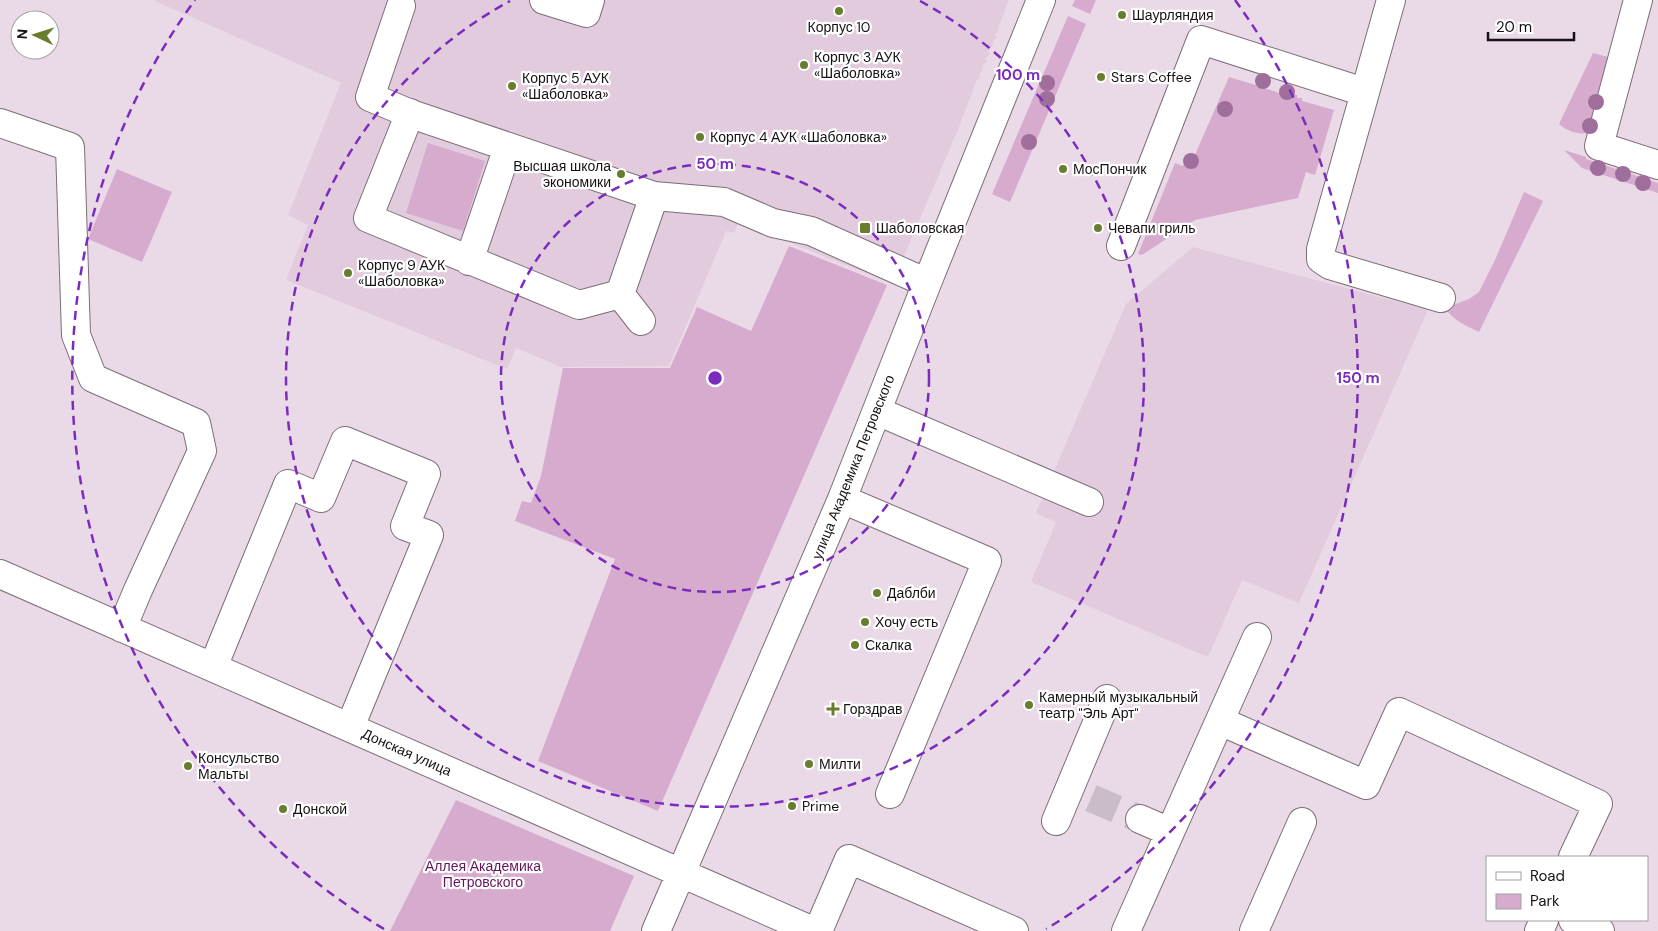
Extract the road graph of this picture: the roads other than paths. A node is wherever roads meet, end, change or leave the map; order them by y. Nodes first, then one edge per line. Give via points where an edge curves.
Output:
1 (544, 0) edge
2 (590, 0) edge
3 (1041, 0) edge
4 (1391, 0) edge
5 (1638, 0) edge
6 (398, 2) edge
7 (1364, 92) junction
8 (410, 113) junction
9 (0, 122) edge
10 (508, 146) junction
11 (1658, 165) edge
12 (654, 196) junction
13 (1121, 246) dead end
14 (469, 261) junction
15 (927, 283) junction
16 (620, 294) junction
17 (1441, 298) dead end
18 (641, 321) dead end
19 (877, 411) junction
20 (842, 499) junction
21 (1088, 502) dead end
22 (0, 574) edge
23 (122, 628) junction
24 (1257, 637) dead end
25 (213, 668) junction
26 (1107, 699) dead end
27 (1220, 721) junction
28 (350, 727) junction
29 (890, 794) dead end
30 (1140, 819) tunnel mouth
31 (1056, 821) dead end
32 (1302, 822) dead end
33 (1170, 832) junction
34 (1573, 856) edge
35 (681, 873) junction
36 (1575, 921) edge
37 (656, 931) edge
38 (813, 931) edge
39 (818, 931) edge
40 (1014, 931) edge
41 (1126, 931) edge
42 (1254, 931) edge
43 (1600, 931) edge

1 - 2 street via 586,13
3 - 15 street, улица Академика Петровского
4 - 7 street
5 - 11 street via 1599,146
6 - 8 street via 370,97
7 - 13 street via 1201,40
7 - 17 street via 1321,259 1330,265
8 - 10 street
8 - 14 street via 368,218
9 - 23 street via 70,148 76,335 93,378 196,423 202,451
10 - 12 street
10 - 14 street
12 - 15 street via 724,202 772,223 811,231
12 - 16 street
14 - 16 street via 579,305
15 - 19 street, улица Академика Петровского
16 - 18 street
19 - 20 street, улица Академика Петровского
19 - 21 street
20 - 29 street via 987,561
20 - 35 street, улица Академика Петровского
22 - 23 street, Донская улица
23 - 25 street, Донская улица
24 - 27 street
25 - 28 street, Донская улица
25 - 28 street via 288,484 321,498 345,441 426,474 405,526 429,535
26 - 31 street via 1080,794
27 - 33 street
27 - 34 street via 1366,784 1399,712 1598,804
28 - 35 street, Донская улица
30 - 33 street
32 - 42 street
33 - 41 street
35 - 37 street, улица Академика Петровского
35 - 38 street, Донская улица
36 - 43 street
39 - 40 street via 849,859

